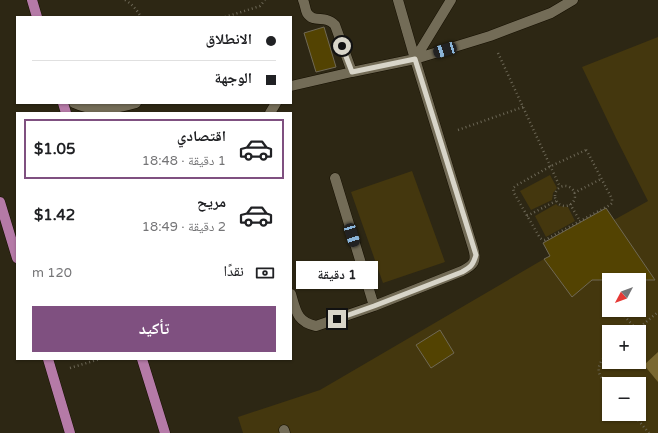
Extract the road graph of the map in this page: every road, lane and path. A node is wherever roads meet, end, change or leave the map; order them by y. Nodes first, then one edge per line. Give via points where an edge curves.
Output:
1 (32, 0) edge
2 (125, 0) edge
3 (265, 0) edge
4 (303, 0) edge
5 (398, 0) edge
6 (451, 0) edge
7 (573, 0) edge
8 (37, 16) edge
9 (140, 16) edge
10 (228, 16) edge
11 (490, 36) junction
12 (415, 59) junction
13 (352, 72) junction
14 (292, 86) edge
15 (76, 104) edge
16 (132, 107) edge
17 (523, 107) junction
18 (439, 137) junction
19 (551, 166) junction
20 (335, 178) dead end
21 (601, 179) junction
22 (560, 187) junction
23 (574, 193) junction
24 (556, 201) junction
25 (0, 202) edge
26 (570, 204) junction
27 (527, 216) junction
28 (580, 221) junction
29 (16, 255) edge
30 (292, 297) edge
31 (374, 306) junction
32 (658, 312) edge
33 (655, 314) junction
34 (624, 317) edge
35 (658, 318) edge
36 (630, 325) edge
37 (642, 325) edge
38 (602, 359) edge
39 (48, 360) edge
40 (97, 360) edge
41 (142, 360) edge
42 (52, 374) junction
43 (602, 377) edge
44 (639, 421) edge
45 (70, 433) edge
46 (165, 433) edge
47 (649, 433) edge

1 - 8 main road
2 - 9 path via 132,4
3 - 10 path via 260,6
4 - 13 lane via 310,17 327,20 335,25
5 - 12 lane
6 - 12 lane
7 - 11 lane via 551,13
11 - 12 lane
11 - 17 path
12 - 13 lane
12 - 18 lane
13 - 14 lane
15 - 16 lane via 95,109
17 - 18 path
17 - 19 path
18 - 31 lane via 476,255 474,262 462,272
19 - 21 path via 586,150
19 - 22 path
19 - 27 path via 513,188
20 - 31 lane
21 - 23 path
21 - 28 path via 612,203
22 - 23 path via 570,188
22 - 24 path via 556,192
23 - 26 path via 574,199
24 - 26 path via 564,206
24 - 27 path
25 - 29 main road
26 - 28 path
27 - 28 path via 543,240
30 - 31 lane via 301,320 316,326
32 - 33 path
33 - 35 path
33 - 37 path
34 - 36 path
38 - 43 path via 599,368
39 - 42 main road
40 - 42 path
41 - 46 main road
42 - 45 main road
44 - 47 path

